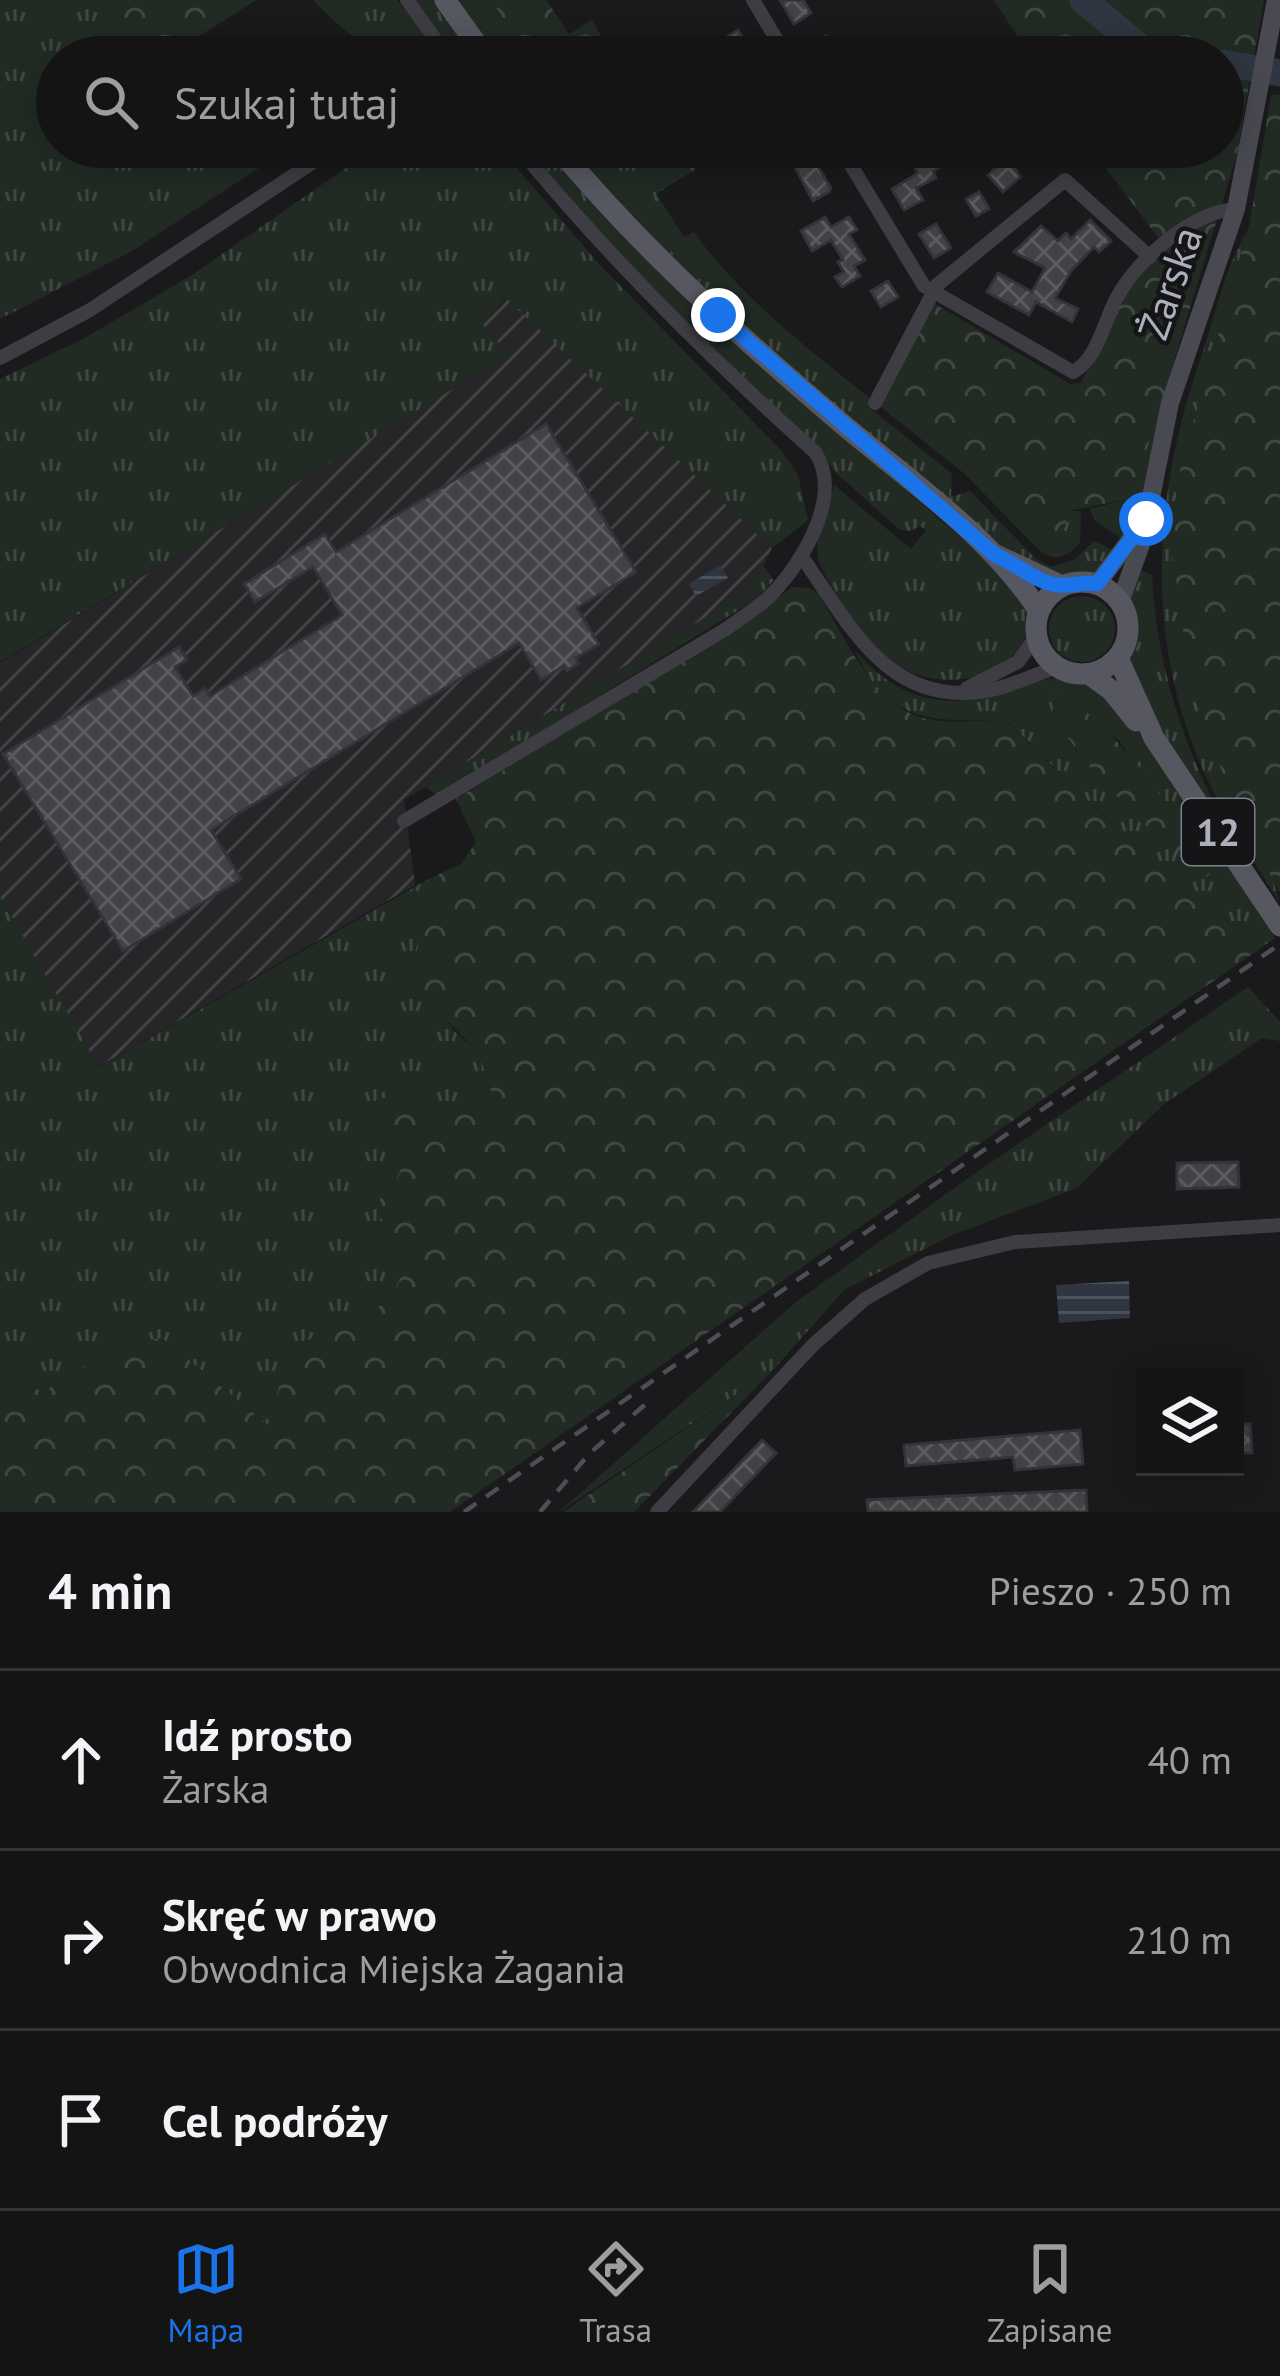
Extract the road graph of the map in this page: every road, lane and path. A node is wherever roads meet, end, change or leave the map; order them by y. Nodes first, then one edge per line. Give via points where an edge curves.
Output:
1 (407, 0) edge
2 (446, 0) edge
3 (753, 0) edge
4 (1276, 0) edge
5 (433, 36) edge
6 (472, 36) edge
7 (774, 36) edge
8 (304, 168) edge
9 (536, 168) edge
10 (576, 168) edge
11 (852, 168) edge
12 (1236, 209) junction
13 (1150, 257) junction
14 (931, 293) junction
15 (0, 358) edge
16 (874, 403) dead end
17 (1146, 519) junction
18 (995, 555) junction
19 (802, 557) junction
20 (1097, 584) junction
21 (1062, 586) junction
22 (1120, 602) junction
23 (1039, 611) junction
24 (1036, 634) junction
25 (1118, 658) junction
26 (1058, 667) junction
27 (1089, 674) junction
28 (963, 690) junction
29 (1154, 738) junction
30 (404, 821) dead end
31 (1280, 926) edge
32 (1280, 1225) edge
33 (657, 1512) edge

1 - 5 street
2 - 6 main road
3 - 7 street
4 - 12 street, Żarska
8 - 15 street via 90,310
9 - 19 street via 642,286 820,460 826,494
10 - 18 main road via 686,286
11 - 14 street
12 - 13 street via 1208,215
12 - 17 street, Żarska via 1170,403
13 - 14 street via 1065,180
13 - 14 street via 1073,372
14 - 16 street
17 - 20 street, Żarska
17 - 22 street, Żarska
18 - 21 main road
18 - 23 main road
19 - 28 street via 892,673 926,688
19 - 30 street via 769,597 726,629
20 - 21 main road
20 - 22 main road
21 - 23 main road
22 - 25 main road, 12 via 1128,636
23 - 24 main road
24 - 26 main road
24 - 28 street via 1018,662
25 - 27 main road
25 - 29 main road, 12
26 - 27 main road
26 - 28 street via 985,692
27 - 29 main road
29 - 31 main road, 12
32 - 33 street via 1015,1242 928,1263 865,1299 812,1345

